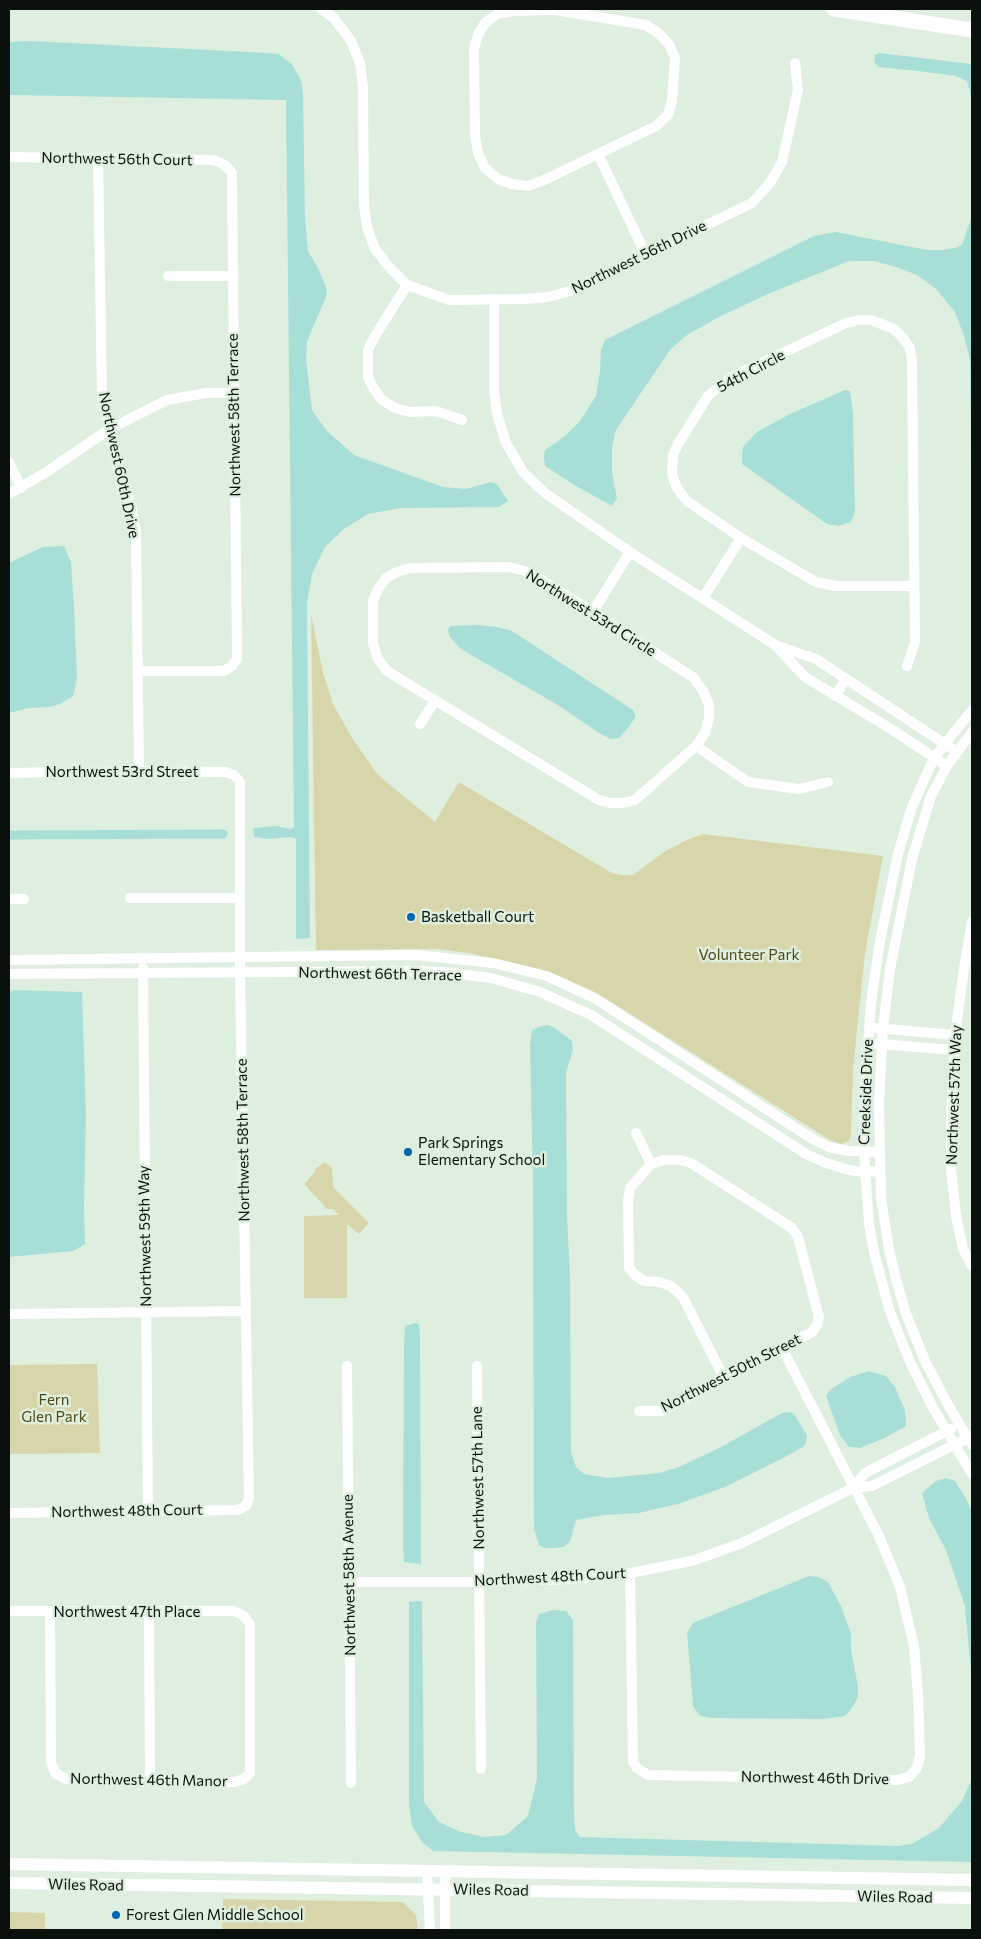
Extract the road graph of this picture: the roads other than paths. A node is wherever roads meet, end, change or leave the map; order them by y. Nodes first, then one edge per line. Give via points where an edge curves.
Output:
1 (321, 9) edge
2 (834, 9) edge
3 (972, 30) edge
4 (795, 63) dead end
5 (598, 154) junction
6 (9, 157) edge
7 (98, 158) junction
8 (225, 165) joint
9 (646, 255) junction
10 (168, 276) dead end
11 (233, 276) junction
12 (407, 285) junction
13 (494, 299) junction
14 (234, 394) junction
15 (462, 420) dead end
16 (108, 430) junction
17 (9, 462) edge
18 (21, 488) junction
19 (9, 494) edge
20 (741, 538) junction
21 (630, 552) junction
22 (914, 586) junction
23 (704, 598) junction
24 (592, 613) junction
25 (777, 646) junction
26 (907, 666) dead end
27 (138, 671) junction
28 (846, 679) junction
29 (835, 696) junction
30 (435, 701) junction
31 (972, 710) edge
32 (420, 724) dead end
33 (972, 732) edge
34 (944, 744) junction
35 (696, 746) junction
36 (957, 752) junction
37 (934, 758) junction
38 (947, 766) junction
39 (139, 771) junction
40 (9, 773) edge
41 (234, 775) joint
42 (828, 782) dead end
43 (130, 898) dead end
44 (240, 898) junction
45 (9, 899) edge
46 (24, 899) dead end
47 (972, 921) edge
48 (363, 956) junction
49 (240, 958) junction
50 (142, 959) junction
51 (9, 960) edge
52 (240, 972) junction
53 (363, 972) junction
54 (143, 973) junction
55 (9, 974) edge
56 (869, 1027) junction
57 (883, 1028) junction
58 (955, 1035) junction
59 (867, 1043) junction
60 (882, 1045) junction
61 (954, 1050) junction
62 (636, 1133) dead end
63 (864, 1152) junction
64 (879, 1152) junction
65 (651, 1164) junction
66 (879, 1171) junction
67 (864, 1172) junction
68 (972, 1266) edge
69 (246, 1311) junction
70 (146, 1313) junction
71 (9, 1314) edge
72 (782, 1348) junction
73 (347, 1366) dead end
74 (477, 1366) dead end
75 (724, 1378) junction
76 (639, 1411) dead end
77 (960, 1425) junction
78 (946, 1431) junction
79 (970, 1441) edge
80 (955, 1445) junction
81 (972, 1474) edge
82 (853, 1488) junction
83 (246, 1506) joint
84 (148, 1512) junction
85 (9, 1513) edge
86 (630, 1573) junction
87 (350, 1582) junction
88 (480, 1582) junction
89 (9, 1611) edge
90 (149, 1611) junction
91 (50, 1612) junction
92 (481, 1769) dead end
93 (244, 1779) joint
94 (150, 1780) junction
95 (351, 1783) dead end
96 (9, 1864) edge
97 (427, 1871) junction
98 (445, 1871) junction
99 (972, 1880) edge
100 (9, 1883) edge
101 (426, 1890) junction
102 (445, 1890) junction
103 (972, 1898) edge
104 (430, 1930) edge
105 (445, 1930) edge

1 - 12 street, Northwest 56th Drive via 333,17 351,41 360,63 367,227 375,249
2 - 3 highway
4 - 9 street, Northwest 56th Drive via 798,90 790,134 782,162 770,183 752,203
5 - 5 street via 528,186 498,179 485,168 478,154 475,135 474,49 485,23 497,14 513,11 555,10 646,25 669,44 674,58 674,82 668,115 656,126
5 - 9 street
6 - 7 street, Northwest 56th Court
7 - 8 street, Northwest 56th Court via 214,160
7 - 16 street, Northwest 60th Drive via 102,397
8 - 11 street, Northwest 58th Terrace via 232,173
9 - 13 street, Northwest 56th Drive via 570,291 540,298
10 - 11 street
11 - 14 street, Northwest 58th Terrace
12 - 13 street, Northwest 56th Drive via 449,300
12 - 15 street via 368,350 368,377 382,400 395,408 410,412 436,411
13 - 21 street via 494,390 506,443 523,472 544,494
14 - 16 street via 167,400
14 - 27 street, Northwest 58th Terrace via 237,658 224,671
16 - 18 street
16 - 27 street, Northwest 60th Drive via 136,530
17 - 18 street
18 - 19 street
20 - 22 street, 54th Circle via 816,582 836,586
20 - 22 street, 54th Circle via 687,501 677,488 672,474 673,455 678,444 708,396 730,378 846,323 871,320 894,329 910,348
20 - 23 street
21 - 23 street
21 - 24 street
22 - 26 street, 54th Circle via 915,642
23 - 25 street
24 - 30 street, Northwest 53rd Circle via 541,579 509,567 410,568 386,578 373,601 373,644 378,658 388,671
24 - 35 street, Northwest 53rd Circle via 694,678 709,704 705,733
25 - 28 street via 816,659
25 - 29 street via 805,677
27 - 39 street, Northwest 60th Drive
28 - 29 street
28 - 34 street
29 - 37 street
30 - 32 street
30 - 35 street, Northwest 53rd Circle via 599,800 610,803 635,800
31 - 34 street, Creekside Drive
33 - 36 street, Creekside Drive
34 - 36 street
34 - 37 street, Creekside Drive
35 - 42 street via 748,782 799,789
36 - 38 street, Creekside Drive
37 - 38 street
37 - 56 street, Creekside Drive via 912,806 898,854 880,941
38 - 57 street, Creekside Drive via 931,796 912,859 897,930
39 - 40 street, Northwest 53rd Street
39 - 41 street, Northwest 53rd Street via 225,772
41 - 44 street, Northwest 58th Terrace via 240,782
43 - 44 street
44 - 49 street, Northwest 58th Terrace
45 - 46 street
47 - 58 street, Northwest 57th Way
48 - 49 street, Northwest 66th Terrace
48 - 53 street
48 - 63 street, Northwest 66th Terrace via 441,956 493,963 547,976 596,999 811,1138 829,1147
49 - 50 street, Northwest 66th Terrace
49 - 52 street, Northwest 58th Terrace
50 - 51 street, Northwest 66th Terrace
50 - 54 street, Northwest 59th Way
52 - 53 street, Northwest 66th Terrace
52 - 54 street, Northwest 66th Terrace
52 - 69 street, Northwest 58th Terrace
53 - 67 street, Northwest 66th Terrace via 442,972 491,978 540,992 591,1014 806,1154 826,1163
54 - 55 street, Northwest 66th Terrace
54 - 70 street, Northwest 59th Way
56 - 57 street
56 - 59 street, Creekside Drive
57 - 58 street
57 - 60 street, Creekside Drive
58 - 61 street, Northwest 57th Way
59 - 60 street
59 - 63 street, Creekside Drive
60 - 61 street
60 - 64 street, Creekside Drive
61 - 68 street, Northwest 57th Way via 951,1168 963,1249
62 - 65 street
63 - 64 street, Northwest 66th Terrace
63 - 67 street, Creekside Drive
64 - 66 street, Creekside Drive
65 - 72 street, Northwest 50th Street via 664,1160 690,1163 792,1228 798,1237 818,1317 812,1332
65 - 75 street via 630,1188 629,1268 644,1281 671,1286 683,1297
66 - 67 street, Northwest 66th Terrace
66 - 77 street, Creekside Drive via 889,1250 906,1314 936,1384
67 - 78 street, Creekside Drive via 874,1252 890,1309 910,1362
69 - 70 street
69 - 83 street, Northwest 58th Terrace via 249,1498
70 - 71 street
70 - 84 street, Northwest 59th Way
72 - 75 street, Northwest 50th Street
72 - 82 street, Northwest 46th Drive
73 - 87 street, Northwest 58th Avenue
74 - 88 street, Northwest 57th Lane
75 - 76 street, Northwest 50th Street via 662,1411
77 - 78 street, Northwest 48th Court
77 - 79 street, Creekside Drive
78 - 80 street, Creekside Drive
78 - 82 street, Northwest 48th Court via 865,1473
79 - 80 street, Northwest 48th Court
80 - 81 street, Creekside Drive
80 - 82 street, Northwest 48th Court via 872,1486
82 - 86 street, Northwest 48th Court via 742,1543 692,1561
82 - 86 street, Northwest 46th Drive via 879,1536 900,1587 914,1646 920,1756 917,1768 909,1777 897,1780 648,1775 637,1768 633,1762
83 - 84 street, Northwest 48th Court via 237,1510
84 - 85 street, Northwest 48th Court
86 - 88 street, Northwest 48th Court
87 - 88 street, Northwest 48th Court
87 - 95 street, Northwest 58th Avenue
88 - 92 street, Northwest 57th Lane
89 - 91 street, Northwest 47th Place
90 - 91 street, Northwest 47th Place
90 - 93 street, Northwest 47th Place via 234,1611 250,1624 250,1773
90 - 94 street
91 - 94 street, Northwest 46th Manor via 51,1762 55,1773 66,1779
93 - 94 street, Northwest 46th Manor via 234,1782
96 - 97 main road, Wiles Road
97 - 98 main road, Wiles Road
97 - 101 street
98 - 99 main road, Wiles Road
98 - 102 street
100 - 101 main road, Wiles Road
101 - 102 main road, Wiles Road
101 - 104 street
102 - 103 main road, Wiles Road
102 - 105 street

